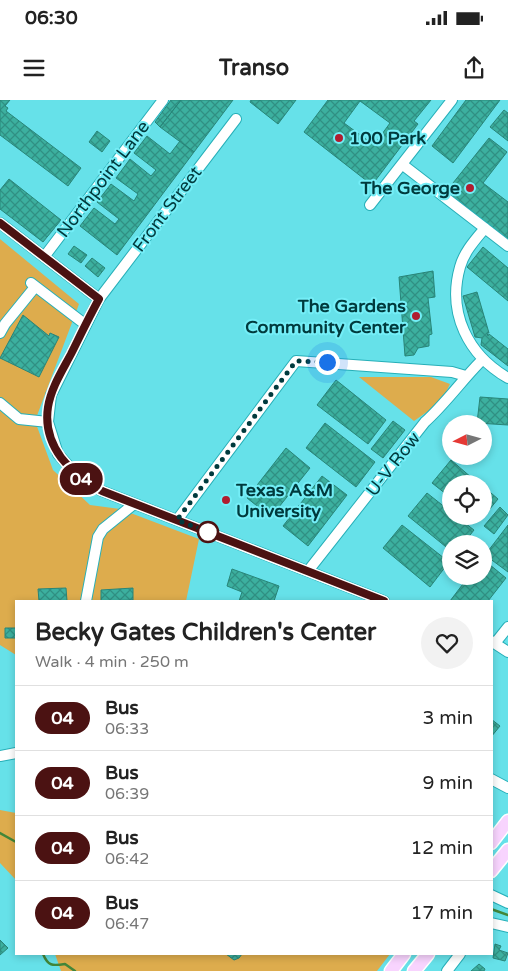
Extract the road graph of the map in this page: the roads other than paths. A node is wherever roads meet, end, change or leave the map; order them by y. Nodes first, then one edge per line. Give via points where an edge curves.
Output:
1 (163, 100) edge
2 (452, 100) edge
3 (236, 119) dead end
4 (403, 165) junction
5 (370, 206) dead end
6 (0, 223) edge
7 (485, 228) junction
8 (508, 246) edge
9 (44, 257) junction
10 (99, 299) junction
11 (86, 325) junction
12 (0, 333) edge
13 (482, 360) junction
14 (466, 376) junction
15 (508, 378) edge
16 (0, 403) edge
17 (48, 422) junction
18 (134, 504) junction
19 (177, 520) junction
20 (308, 572) junction
21 (86, 600) edge
22 (381, 600) edge
23 (508, 627) edge
24 (494, 641) edge
25 (508, 652) edge
26 (15, 753) edge
27 (0, 756) edge
28 (493, 780) edge
29 (508, 788) edge
30 (508, 821) edge
31 (493, 840) edge
32 (508, 850) edge
33 (493, 869) edge
34 (493, 896) edge
35 (508, 903) edge
36 (493, 923) edge
37 (508, 927) edge
38 (403, 955) edge
39 (427, 955) edge
40 (459, 955) edge
41 (391, 971) edge
42 (414, 971) edge
43 (447, 971) edge

1 - 9 street, Northpoint Lane
2 - 4 street
3 - 10 street, Front Street
4 - 5 street
4 - 7 street
6 - 9 street
7 - 8 street
7 - 13 street via 460,266 456,300 462,329
9 - 10 street
10 - 11 street, Front Street
11 - 12 street via 33,285
11 - 17 street, Front Street via 55,386 48,407
13 - 14 street, U-V Row
13 - 15 street
14 - 19 street via 452,372 296,361
14 - 20 street, U-V Row via 425,422
16 - 17 street via 19,419
17 - 18 street via 58,454 72,472 89,484
18 - 19 street
18 - 21 street via 103,529 98,537
19 - 20 street
20 - 22 street
23 - 24 street
24 - 25 street
26 - 27 street
28 - 29 street
30 - 31 main road
32 - 33 main road
34 - 35 street
36 - 37 street
38 - 41 main road
39 - 42 main road
40 - 43 street

